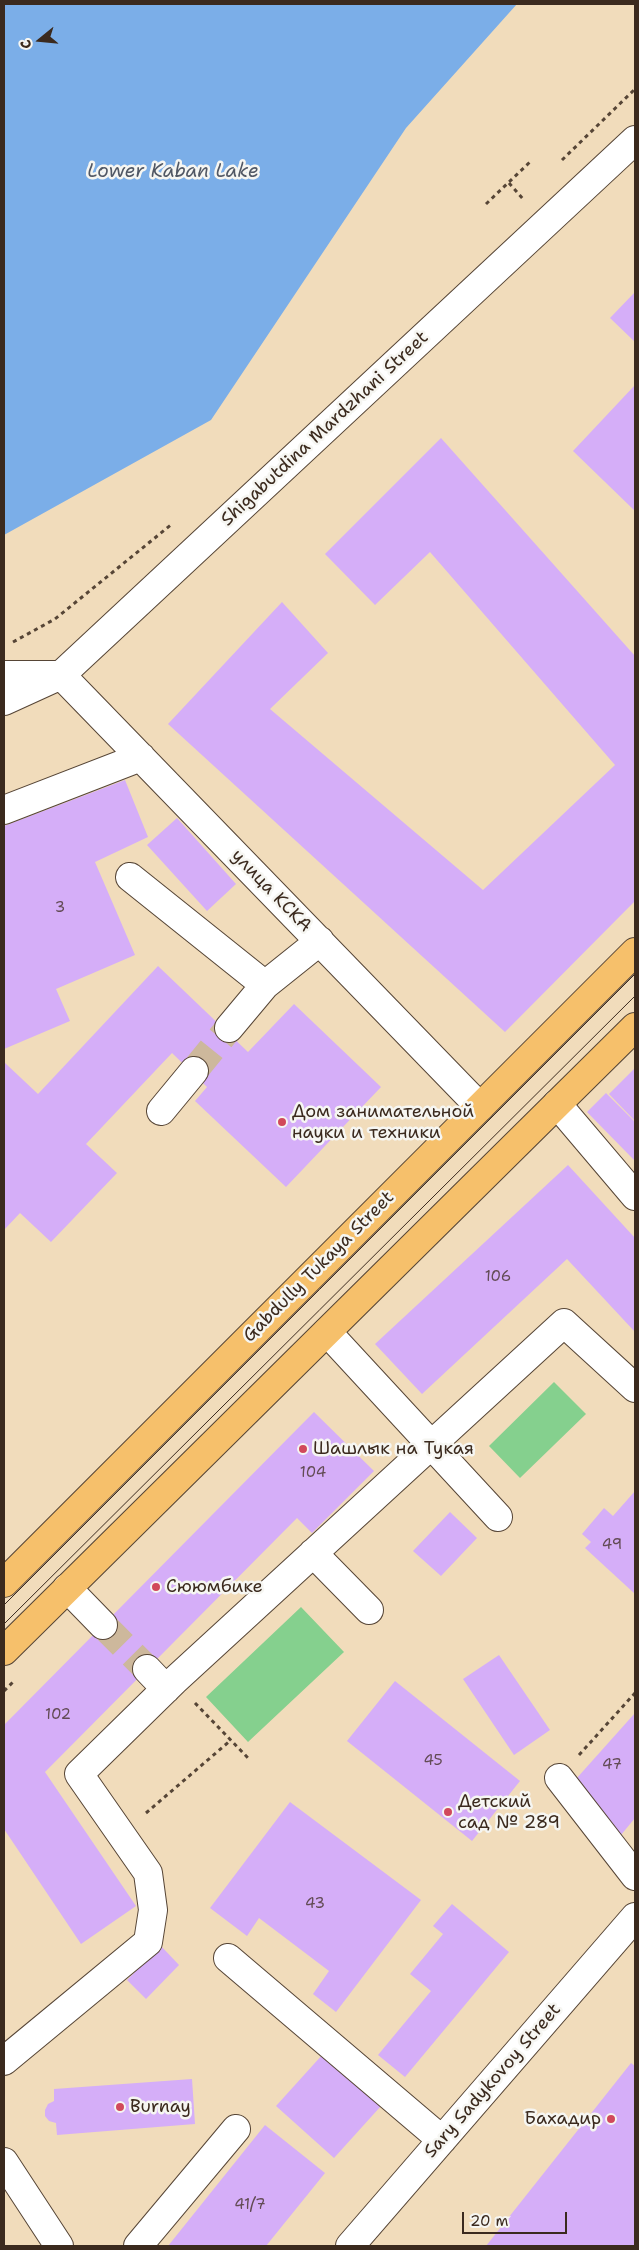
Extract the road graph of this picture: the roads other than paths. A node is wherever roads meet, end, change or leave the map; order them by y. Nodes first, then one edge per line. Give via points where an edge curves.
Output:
1 (635, 140) edge
2 (4, 675) edge
3 (61, 675) junction
4 (4, 701) edge
5 (141, 757) junction
6 (4, 810) edge
7 (130, 876) dead end
8 (320, 941) junction
9 (635, 952) edge
10 (265, 985) junction
11 (635, 1027) edge
12 (229, 1028) tunnel mouth
13 (194, 1071) tunnel mouth
14 (557, 1104) junction
15 (480, 1107) junction
16 (161, 1111) dead end
17 (635, 1196) edge
18 (327, 1332) junction
19 (635, 1388) edge
20 (430, 1446) junction
21 (498, 1518) dead end
22 (313, 1553) junction
23 (4, 1582) edge
24 (67, 1588) junction
25 (369, 1610) dead end
26 (103, 1625) tunnel mouth
27 (4, 1651) edge
28 (147, 1669) tunnel mouth
29 (170, 1685) junction
30 (558, 1778) road end
31 (635, 1876) edge
32 (635, 1917) edge
33 (228, 1958) dead end
34 (4, 2061) edge
35 (236, 2128) dead end
36 (442, 2140) junction
37 (4, 2162) edge
38 (59, 2246) edge
39 (138, 2246) edge
40 (350, 2246) edge

1 - 3 street, Shigabutdina Mardzhani Street
2 - 3 street
3 - 4 street, Shigabutdina Mardzhani Street
3 - 5 street, улица КСКА
5 - 6 street
5 - 8 street, улица КСКА
7 - 10 street
8 - 10 street
8 - 15 street, улица КСКА
9 - 15 main road, Gabdully Tukaya Street
10 - 12 street
11 - 14 main road
13 - 16 street
14 - 17 street
14 - 18 main road
15 - 23 main road, Gabdully Tukaya Street
18 - 20 street
18 - 24 main road
19 - 20 street via 564,1323
20 - 21 street
20 - 22 street
22 - 25 street
22 - 29 street
24 - 26 street
24 - 27 main road
28 - 29 street
29 - 34 street via 79,1774 148,1873 153,1910 148,1942
30 - 31 street
32 - 36 street, Sary Sadykovoy Street
33 - 36 street
35 - 39 street
36 - 40 street, Sary Sadykovoy Street
37 - 38 street

